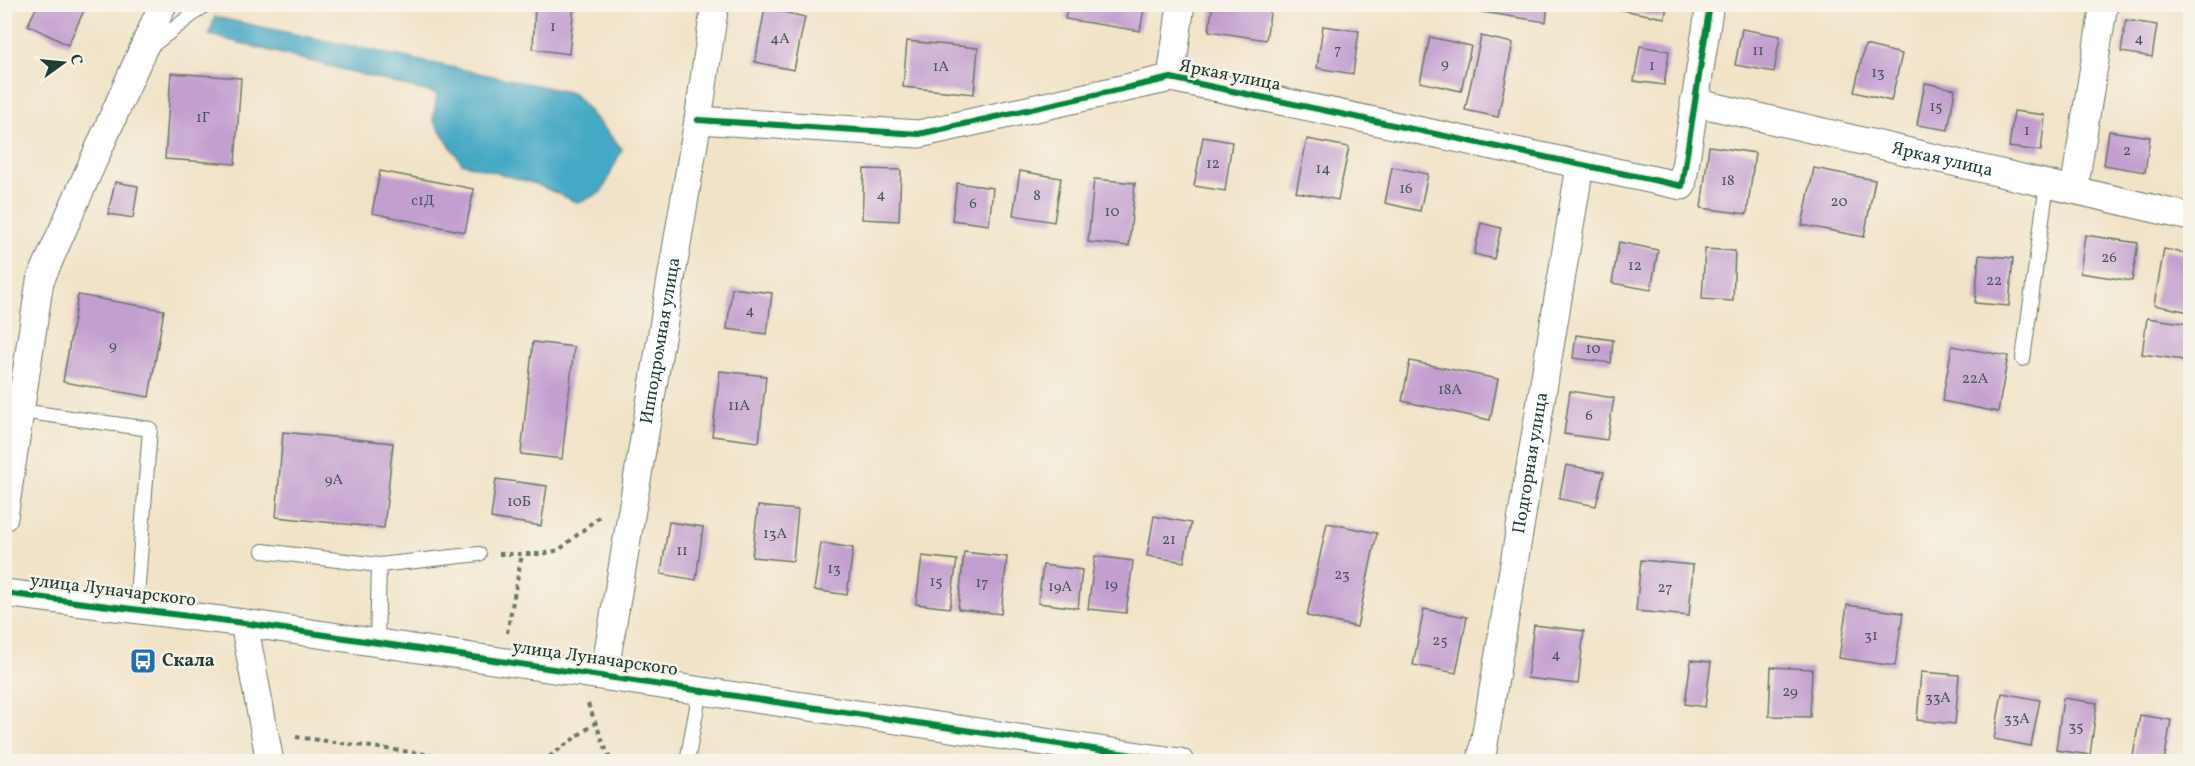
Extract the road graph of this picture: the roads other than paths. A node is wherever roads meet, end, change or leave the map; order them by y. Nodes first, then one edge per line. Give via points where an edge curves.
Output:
1 (206, 4) edge
2 (715, 4) edge
3 (1181, 4) edge
4 (1710, 4) edge
5 (2104, 4) edge
6 (162, 5) edge
7 (140, 55) junction
8 (1171, 78) junction
9 (1694, 102) junction
10 (698, 120) junction
11 (1580, 165) junction
12 (2047, 183) junction
13 (2074, 189) junction
14 (2190, 217) edge
15 (2024, 359) dead end
16 (21, 411) junction
17 (4, 517) edge
18 (263, 551) dead end
19 (479, 554) road end
20 (380, 565) junction
21 (4, 592) edge
22 (136, 609) junction
23 (244, 623) junction
24 (377, 643) junction
25 (604, 675) junction
26 (700, 690) junction
27 (270, 762) edge
28 (687, 762) edge
29 (1180, 762) edge
30 (1481, 762) edge

1 - 7 lane
2 - 10 street, Ипподромная улица
3 - 8 street
4 - 9 street
5 - 13 street
6 - 7 street
7 - 16 street via 40,281
8 - 10 street, Яркая улица via 919,134
8 - 11 street, Яркая улица
9 - 11 street, Яркая улица via 1682,186
9 - 12 street, Яркая улица
10 - 25 street, Ипподромная улица
11 - 30 street, Подгорная улица
12 - 13 street, Яркая улица
12 - 15 lane
13 - 14 street, Яркая улица
16 - 17 street
16 - 22 lane via 150,429
18 - 20 lane
19 - 20 lane
20 - 24 lane
21 - 22 street, улица Луначарского
22 - 23 street, улица Луначарского
23 - 24 street, улица Луначарского
23 - 27 street
24 - 25 street, улица Луначарского
25 - 26 street, улица Луначарского
26 - 28 lane
26 - 29 street, улица Луначарского

